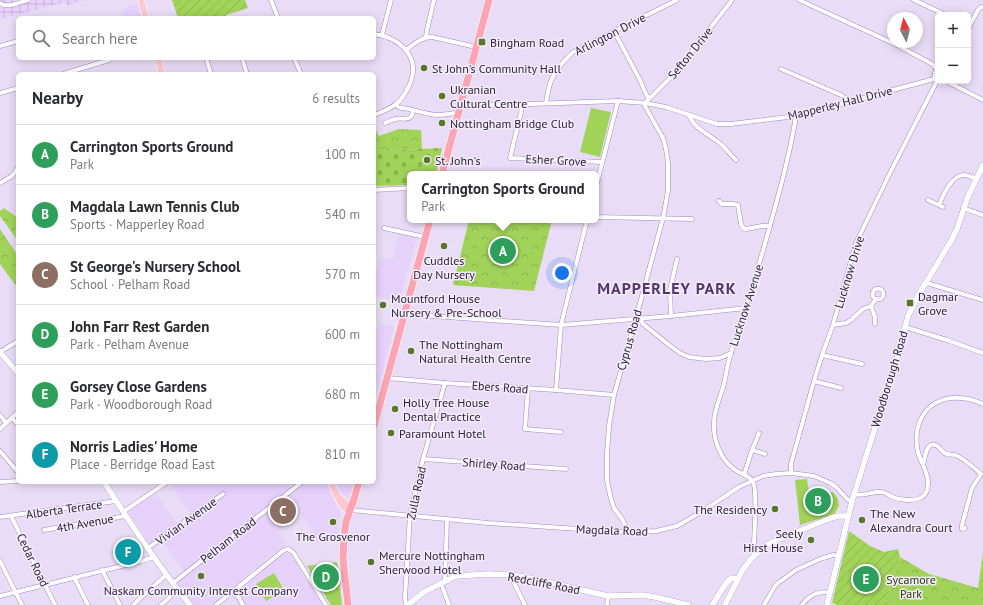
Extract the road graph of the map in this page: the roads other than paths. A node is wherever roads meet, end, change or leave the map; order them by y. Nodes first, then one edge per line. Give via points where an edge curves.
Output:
1 (28, 0) edge
2 (141, 0) edge
3 (271, 0) edge
4 (391, 0) edge
5 (434, 0) edge
6 (489, 0) edge
7 (677, 0) edge
8 (732, 0) edge
9 (799, 0) edge
10 (914, 0) edge
11 (0, 3) edge
12 (983, 7) edge
13 (940, 12) edge
14 (145, 16) edge
15 (277, 16) edge
16 (971, 23) edge
17 (614, 31) junction
18 (376, 34) edge
19 (382, 35) junction
20 (426, 37) junction
21 (16, 42) edge
22 (0, 46) edge
23 (476, 47) junction
24 (406, 50) junction
25 (109, 60) edge
26 (158, 60) edge
27 (207, 60) edge
28 (243, 60) edge
29 (295, 60) edge
30 (935, 66) edge
31 (781, 69) dead end
32 (70, 72) edge
33 (162, 72) edge
34 (210, 72) edge
35 (246, 72) edge
36 (300, 72) edge
37 (935, 80) edge
38 (935, 84) edge
39 (952, 84) edge
40 (16, 89) edge
41 (0, 93) edge
42 (649, 99) junction
43 (983, 100) edge
44 (618, 101) junction
45 (846, 102) junction
46 (546, 103) junction
47 (645, 103) junction
48 (396, 104) junction
49 (461, 104) junction
50 (523, 104) junction
51 (413, 110) junction
52 (458, 113) junction
53 (376, 114) edge
54 (689, 115) junction
55 (796, 116) junction
56 (385, 123) dead end
57 (736, 160) dead end
58 (602, 162) junction
59 (983, 165) edge
60 (16, 171) edge
61 (443, 171) edge
62 (599, 174) edge
63 (976, 179) junction
64 (0, 183) edge
65 (407, 188) edge
66 (376, 190) edge
67 (928, 200) dead end
68 (719, 201) dead end
69 (963, 208) junction
70 (983, 215) edge
71 (599, 217) edge
72 (662, 218) junction
73 (692, 219) dead end
74 (429, 223) edge
75 (587, 223) edge
76 (770, 226) junction
77 (384, 228) dead end
78 (425, 237) junction
79 (677, 258) dead end
80 (927, 282) junction
81 (876, 299) dead end
82 (983, 300) edge
83 (872, 306) junction
84 (746, 308) junction
85 (404, 314) junction
86 (671, 316) junction
87 (638, 318) junction
88 (875, 324) dead end
89 (561, 325) junction
90 (833, 325) junction
91 (905, 328) junction
92 (16, 342) edge
93 (0, 352) edge
94 (983, 352) edge
95 (731, 353) junction
96 (822, 355) junction
97 (862, 364) dead end
98 (16, 371) edge
99 (387, 378) junction
100 (814, 381) junction
101 (445, 383) junction
102 (528, 388) junction
103 (841, 388) dead end
104 (556, 390) junction
105 (614, 395) junction
106 (983, 404) edge
107 (376, 409) edge
108 (16, 414) edge
109 (0, 416) edge
110 (12, 418) junction
111 (6, 423) junction
112 (16, 423) edge
113 (0, 428) edge
114 (561, 432) dead end
115 (759, 433) dead end
116 (752, 450) junction
117 (0, 451) edge
118 (765, 454) dead end
119 (423, 459) junction
120 (923, 465) junction
121 (16, 470) edge
122 (566, 470) dead end
123 (791, 473) junction
124 (744, 475) junction
125 (16, 481) edge
126 (752, 481) junction
127 (0, 482) edge
128 (105, 484) edge
129 (164, 484) edge
130 (299, 484) edge
131 (332, 484) edge
132 (358, 484) edge
133 (223, 494) dead end
134 (854, 494) junction
135 (116, 501) junction
136 (852, 501) junction
137 (347, 509) junction
138 (125, 514) junction
139 (410, 515) junction
140 (11, 516) junction
141 (848, 516) junction
142 (0, 517) edge
143 (447, 519) junction
144 (966, 528) dead end
145 (44, 530) dead end
146 (624, 532) junction
147 (148, 548) junction
148 (758, 552) junction
149 (154, 556) junction
150 (839, 556) junction
151 (0, 561) edge
152 (102, 570) junction
153 (167, 574) junction
154 (512, 575) junction
155 (74, 577) junction
156 (738, 579) junction
157 (443, 582) junction
158 (173, 583) junction
159 (45, 585) junction
160 (178, 590) junction
161 (234, 591) junction
162 (15, 592) junction
163 (830, 593) junction
164 (0, 596) edge
165 (608, 596) junction
166 (726, 603) edge
167 (22, 605) edge
168 (55, 605) edge
169 (88, 605) edge
170 (120, 605) edge
171 (133, 605) edge
172 (161, 605) edge
173 (190, 605) edge
174 (216, 605) edge
175 (243, 605) edge
176 (326, 605) edge
177 (348, 605) edge
178 (407, 605) edge
179 (449, 605) edge
180 (525, 605) edge
181 (607, 605) edge
182 (688, 605) edge
183 (712, 605) edge
184 (732, 605) edge
185 (764, 605) edge
186 (802, 605) edge
187 (827, 605) edge

1 - 11 street via 8,6
2 - 14 main road
3 - 15 street
4 - 19 street
5 - 20 street
6 - 23 highway
7 - 17 street, Arlington Drive
8 - 42 street, Sefton Drive via 676,72
9 - 30 street via 897,45
10 - 13 street
12 - 16 street via 978,10
17 - 42 street
17 - 46 street, Arlington Drive via 573,52 566,59 553,77
18 - 19 street
19 - 24 street via 396,40
20 - 23 street
20 - 24 street
21 - 22 street
23 - 49 highway
24 - 48 street via 412,60 413,75 407,90
25 - 32 street
26 - 33 main road
27 - 34 street
28 - 35 street
29 - 36 street
31 - 45 street via 841,95
37 - 45 street, Mapperley Hall Drive
38 - 90 street, Lucknow Drive via 856,243
39 - 43 street
40 - 41 street
42 - 47 street, Sefton Drive
44 - 46 street, Mapperley Hall Drive
44 - 47 street, Mapperley Hall Drive
44 - 58 street
45 - 55 street, Mapperley Hall Drive
46 - 50 street, Mapperley Hall Drive
47 - 54 street, Mapperley Hall Drive
47 - 72 street, Cyprus Road via 666,148 668,191
48 - 51 street
48 - 53 street
49 - 50 street, Mapperley Hall Drive
49 - 52 highway
50 - 58 street, Esher Grove via 510,158
51 - 52 street via 438,115
51 - 56 street via 408,119 395,118
52 - 61 highway
54 - 55 street, Mapperley Hall Drive via 717,124
54 - 57 street via 702,132 720,144
55 - 76 street, Lucknow Avenue
58 - 62 street
59 - 63 main road, Woodborough Road
60 - 64 street
63 - 67 street via 968,175 956,178 945,191 941,206
63 - 69 main road, Woodborough Road
65 - 66 street
68 - 76 street via 722,204 738,205 743,228
69 - 70 street
69 - 80 main road, Woodborough Road via 951,241
71 - 72 street
72 - 73 street
72 - 87 street, Cyprus Road
74 - 78 highway
75 - 89 street
76 - 84 street, Lucknow Avenue
77 - 78 street
78 - 85 highway
79 - 86 street via 670,290
80 - 82 street
80 - 91 main road, Woodborough Road via 910,311
81 - 83 street
83 - 88 street
83 - 90 street via 863,309 846,323
84 - 86 street
84 - 95 street, Lucknow Avenue
85 - 89 street
85 - 99 highway
86 - 87 street
87 - 89 street
87 - 95 street via 669,345 689,357 720,358
87 - 105 street, Cyprus Road
89 - 104 street
90 - 96 street, Lucknow Drive
91 - 94 street
91 - 134 main road, Woodborough Road
92 - 93 street
93 - 98 main road
95 - 124 street, Lucknow Avenue via 716,410 714,431 724,460
96 - 97 street
96 - 100 street, Lucknow Drive
99 - 101 street, Ebers Road
99 - 107 highway
100 - 103 street
100 - 123 street, Lucknow Drive via 791,464
101 - 102 street, Ebers Road
101 - 119 street, Zulla Road
102 - 104 street, Ebers Road
102 - 114 street via 525,429
104 - 105 street, Ebers Road
105 - 146 street, Cyprus Road via 609,426 607,480 614,508 625,525
106 - 120 street via 960,397 938,401 928,409 917,430 917,447
108 - 110 street
109 - 111 street
110 - 111 street
110 - 112 street
111 - 113 street
115 - 116 street
116 - 118 street
116 - 124 street
117 - 121 street
119 - 122 street, Shirley Road
119 - 139 street, Zulla Road
120 - 134 street via 929,486 922,497 910,500 880,492
120 - 144 street via 928,448 934,444 945,454 963,459 981,474 972,488 962,530
123 - 126 street, Magdala Road via 763,476
123 - 136 street, Magdala Road via 824,480
124 - 126 street, Lucknow Avenue
125 - 127 street
126 - 146 street, Magdala Road via 677,526 656,531
126 - 148 street via 755,492 754,546
128 - 135 main road
129 - 138 street
130 - 158 street, Pelham Road
131 - 137 main road
132 - 137 highway via 354,499
133 - 147 street, Vivian Avenue
134 - 136 main road, Woodborough Road
135 - 138 main road
135 - 140 street, Alberta Terrace
136 - 141 main road, Woodborough Road
137 - 139 street, Magdala Road
137 - 177 highway via 343,559
138 - 145 street, 4th Avenue
138 - 147 main road
139 - 143 street, Magdala Road
139 - 178 street, Zulla Road via 405,598
140 - 142 street, Alberta Terrace
140 - 159 street, Cedar Road
141 - 148 main road via 838,516 824,521 777,540
141 - 150 main road, Woodborough Road
143 - 146 street, Magdala Road
143 - 157 street
147 - 149 main road
148 - 156 main road
149 - 152 street
149 - 153 main road
150 - 163 main road, Woodborough Road
150 - 185 street via 820,559 796,570 775,586
151 - 162 street
152 - 155 street
152 - 170 street
153 - 158 main road
153 - 171 street
154 - 157 main road, Redcliffe Road via 462,575
154 - 165 main road, Redcliffe Road
154 - 180 street
155 - 159 street
155 - 169 street
156 - 166 main road
156 - 183 main road via 732,578 727,581
157 - 178 main road, Redcliffe Road
157 - 179 street
158 - 160 main road
159 - 162 street
159 - 168 street, Cedar Road
160 - 172 street
160 - 173 main road
161 - 174 street
161 - 175 street
161 - 176 street via 288,549 293,552
162 - 164 street
162 - 167 street
163 - 186 street via 813,595
163 - 187 main road, Woodborough Road
165 - 181 street
165 - 182 main road, Redcliffe Road via 643,595
166 - 184 street

